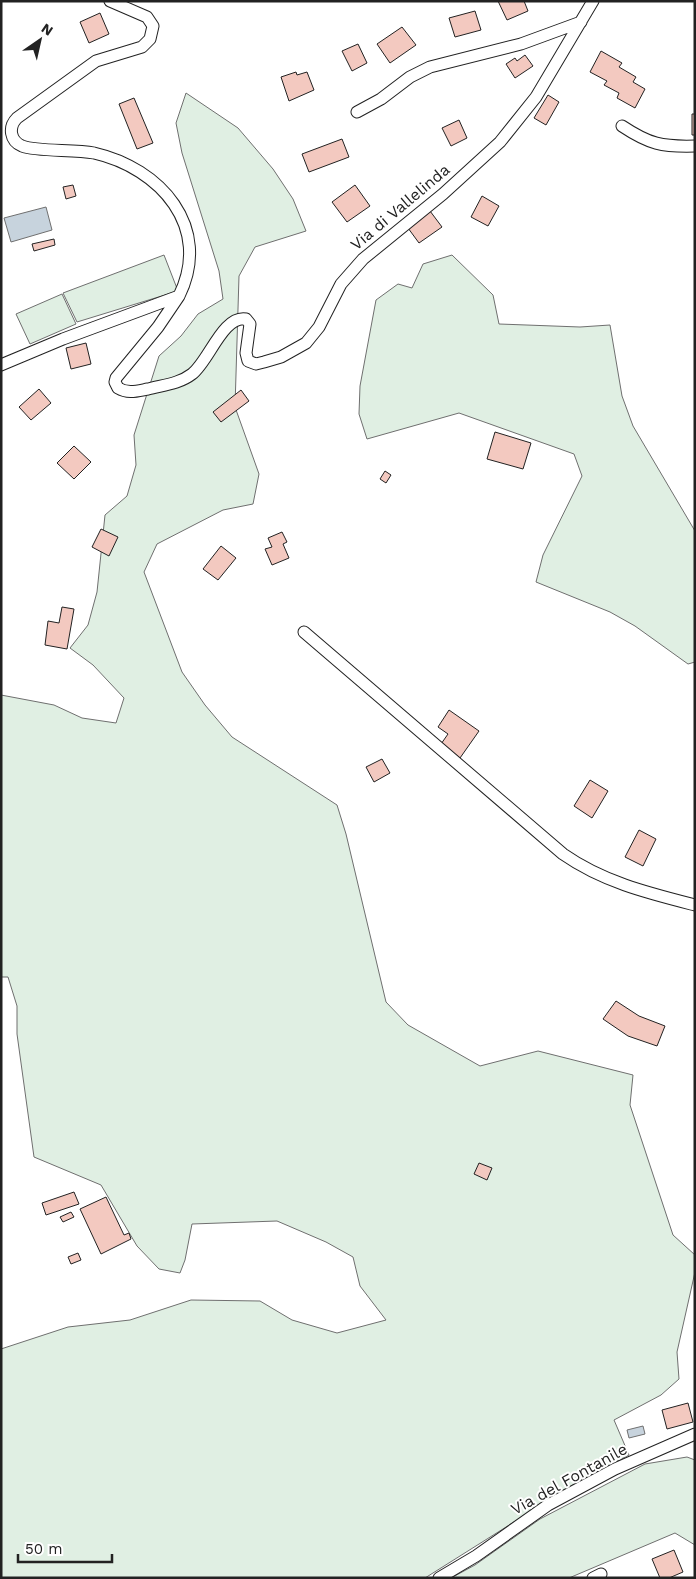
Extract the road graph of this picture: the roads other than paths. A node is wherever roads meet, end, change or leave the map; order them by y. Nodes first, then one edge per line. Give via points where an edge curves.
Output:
1 (110, 1) edge
2 (593, 1) edge
3 (581, 22) junction
4 (357, 112) dead end
5 (622, 126) dead end
6 (695, 146) edge
7 (179, 296) junction
8 (1, 366) edge
9 (304, 632) dead end
10 (695, 906) edge
11 (695, 1434) edge
12 (439, 1578) edge

1 - 7 street via 149,19 153,26 150,40 138,49 105,57 89,66 16,118 11,132 21,146 76,150 109,157 160,186 176,208 188,237 189,260
2 - 3 street, Via di Vallelinda
3 - 4 street via 521,44 423,70
3 - 7 street, Via di Vallelinda via 536,97 508,134 363,259 337,290 319,327 306,343 281,357 260,364 252,363 246,356 250,324 246,319 237,319 226,327 204,361 187,378 132,392 118,388 116,378
5 - 6 street via 651,143
7 - 8 street
9 - 10 street via 562,854 627,887
11 - 12 street, Via del Fontanile via 615,1469 548,1505

